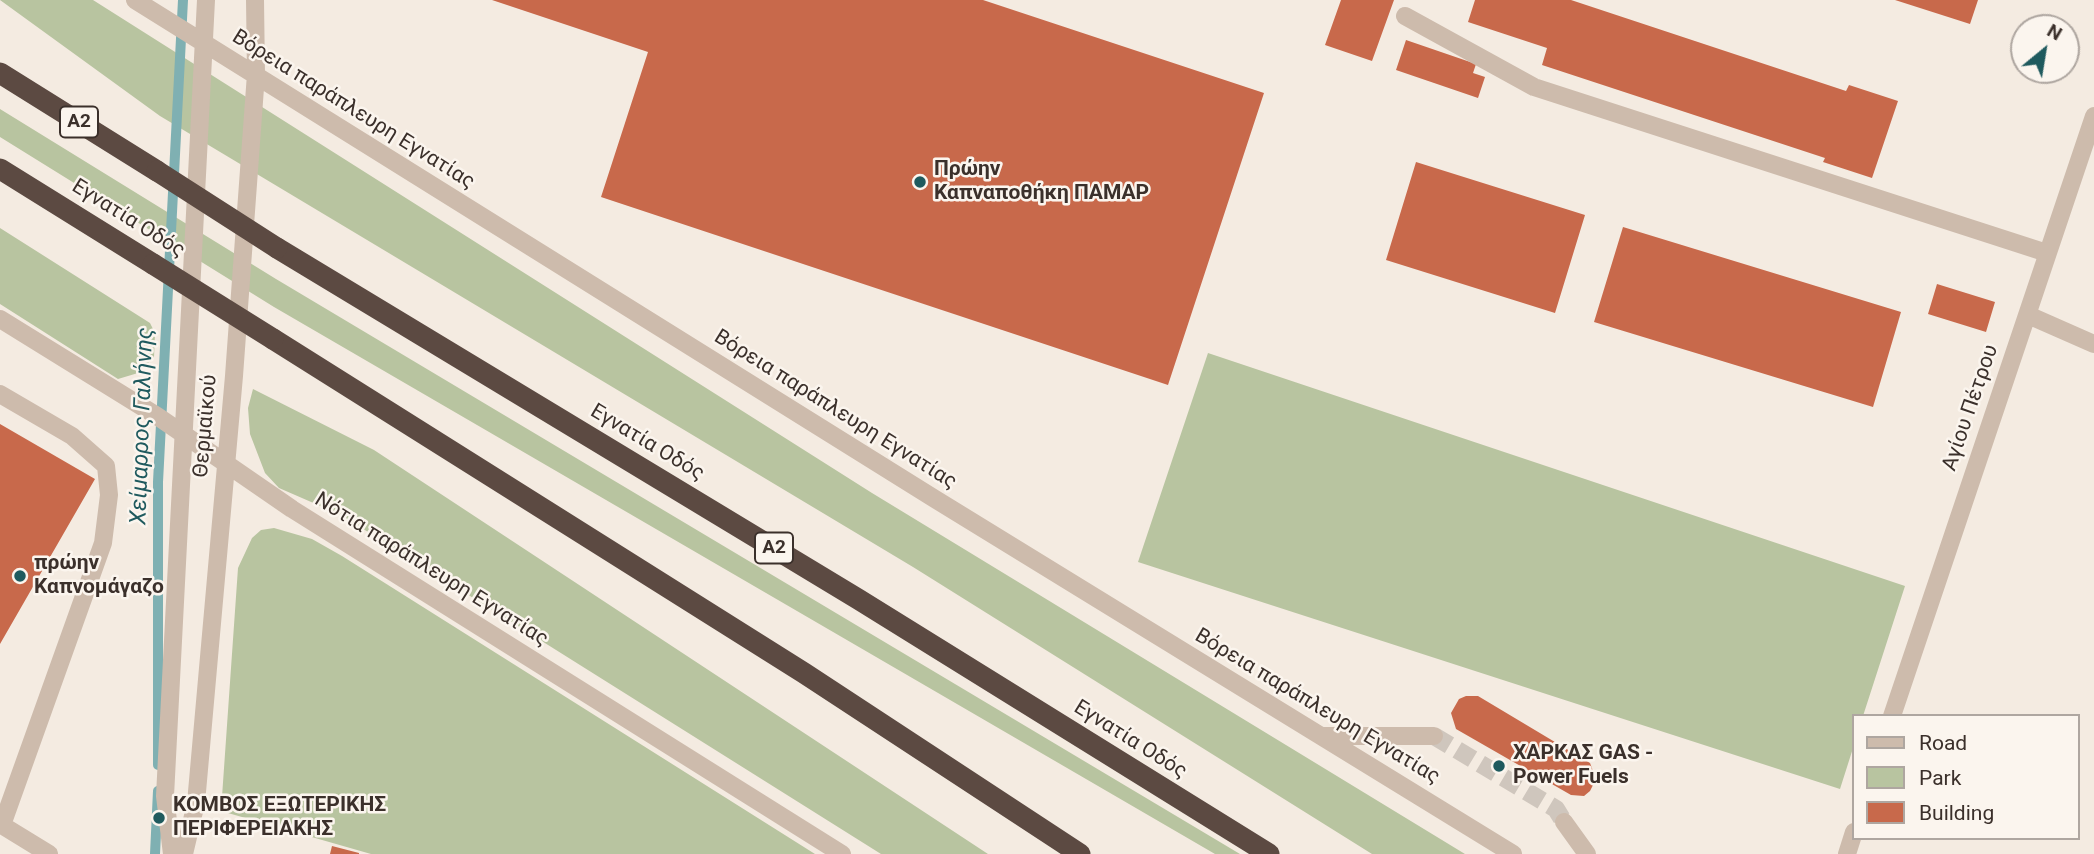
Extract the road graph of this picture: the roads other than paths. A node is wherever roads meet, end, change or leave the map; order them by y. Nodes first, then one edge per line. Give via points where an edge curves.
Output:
1 (135, 0) edge
2 (206, 0) edge
3 (255, 0) edge
4 (1405, 16) dead end
5 (204, 44) junction
6 (0, 73) edge
7 (256, 74) junction
8 (2094, 116) edge
9 (0, 169) edge
10 (2047, 253) junction
11 (2028, 315) junction
12 (0, 319) edge
13 (2094, 344) edge
14 (0, 394) edge
15 (183, 435) junction
16 (226, 464) junction
17 (1893, 714) edge
18 (1322, 736) junction
19 (1434, 736) tunnel mouth
20 (1564, 822) tunnel mouth
21 (1, 825) edge
22 (1853, 835) edge
23 (48, 854) edge
24 (173, 854) edge
25 (184, 854) edge
26 (842, 854) edge
27 (1080, 854) edge
28 (1269, 854) edge
29 (1513, 854) edge
30 (1587, 854) edge
31 (1847, 854) edge

1 - 5 street, Βόρεια παράπλευρη Εγνατίας
2 - 5 street, Θερμαϊκού
3 - 7 street, Θερμαϊκού
4 - 10 street via 1534,87
5 - 7 street, Βόρεια παράπλευρη Εγνατίας
5 - 15 street, Θερμαϊκού
6 - 28 highway, Εγνατία Οδός / Α2, bridge via 277,248
7 - 16 street, Θερμαϊκού
7 - 18 street, Βόρεια παράπλευρη Εγνατίας
8 - 10 street, Αγίου Πέτρου
9 - 27 highway, Εγνατία Οδός, bridge via 804,673
10 - 11 street, Αγίου Πέτρου
11 - 13 street
11 - 17 street, Αγίου Πέτρου
12 - 15 street, Νότια παράπλευρη Εγνατίας
14 - 21 street via 72,436 106,466 109,495 103,542
15 - 16 street, Νότια παράπλευρη Εγνατίας
15 - 24 street, Θερμαϊκού via 165,796
16 - 25 street, Θερμαϊκού via 196,803
16 - 26 street, Νότια παράπλευρη Εγνατίας
18 - 19 street
18 - 29 street, Βόρεια παράπλευρη Εγνατίας
20 - 30 street
21 - 23 street
22 - 31 street

